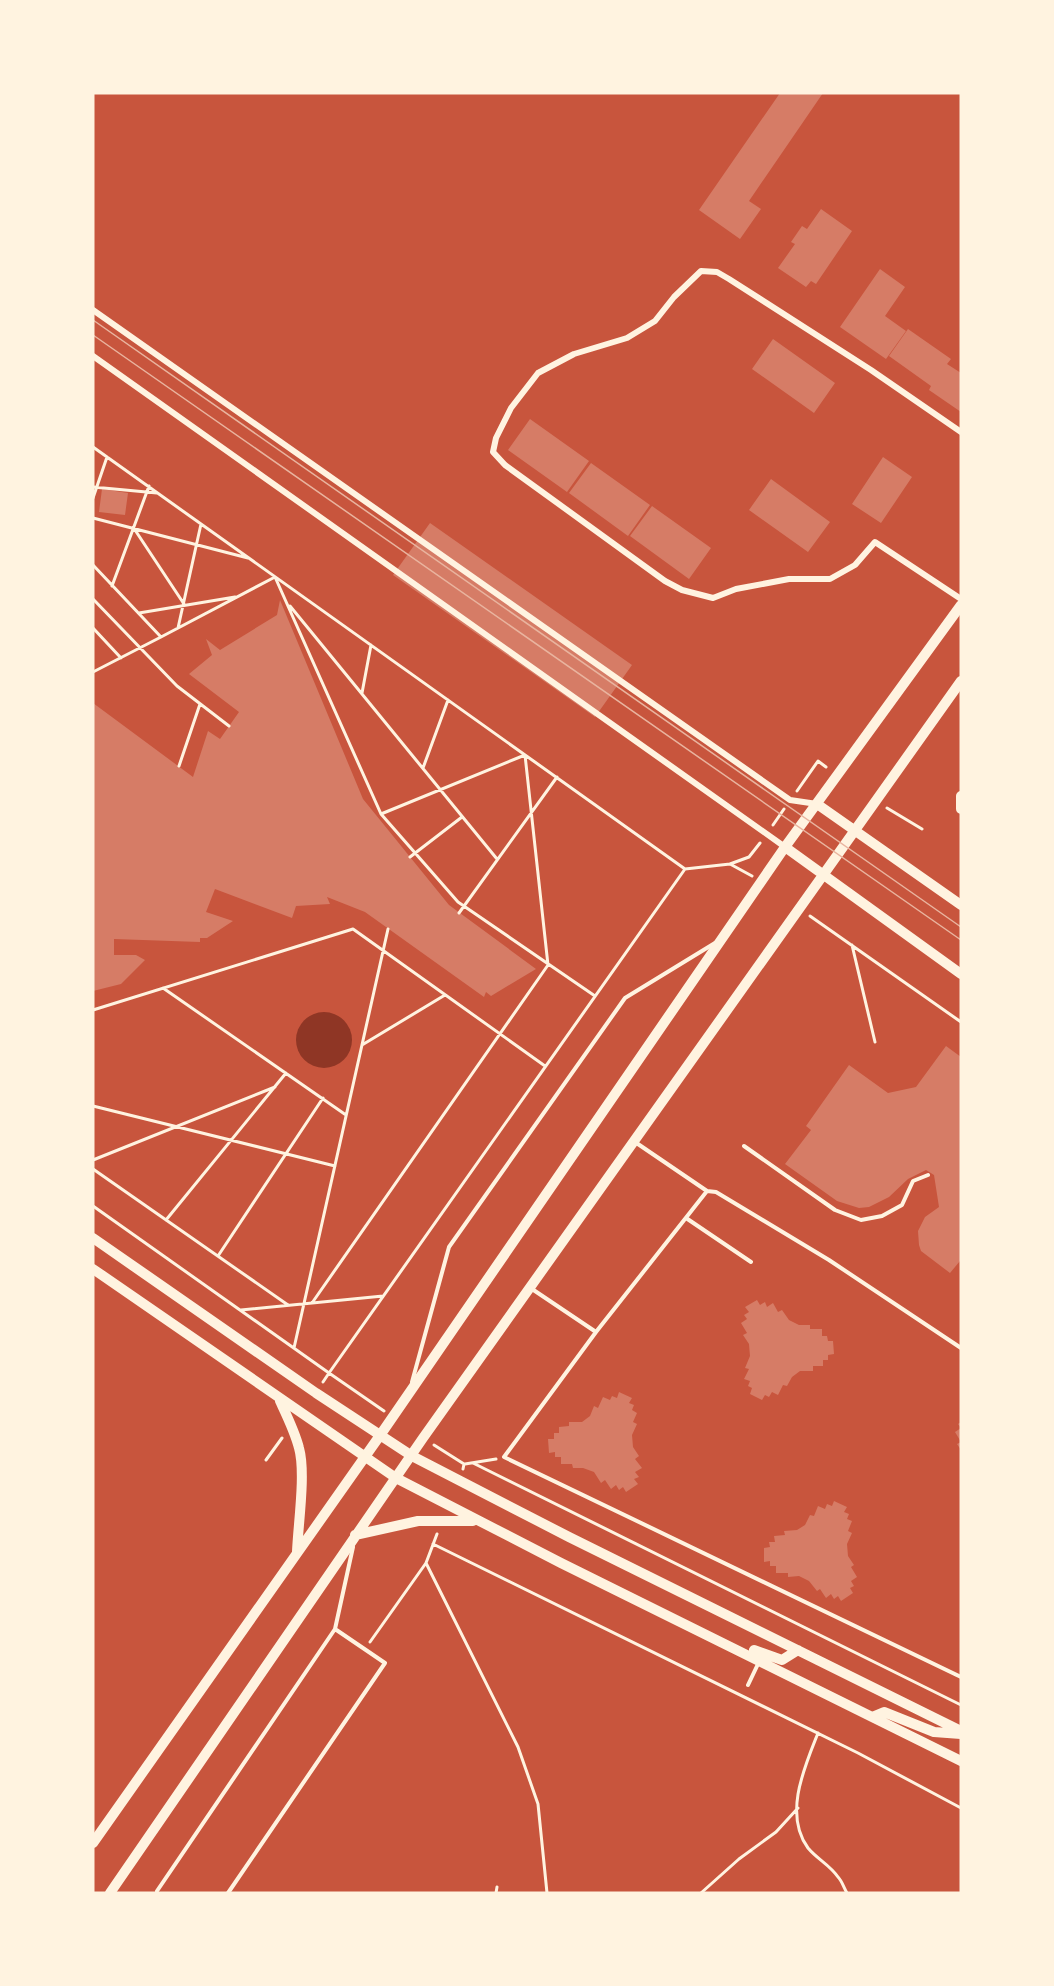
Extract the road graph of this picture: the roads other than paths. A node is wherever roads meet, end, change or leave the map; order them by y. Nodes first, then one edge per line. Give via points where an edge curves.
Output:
1 (93, 310) edge
2 (93, 356) edge
3 (961, 432) edge
4 (961, 599) edge
5 (961, 605) edge
6 (961, 681) edge
7 (961, 796) edge
8 (817, 804) junction
9 (961, 809) edge
10 (857, 830) junction
11 (785, 847) junction
12 (824, 875) junction
13 (961, 905) edge
14 (721, 940) junction
15 (961, 974) edge
16 (635, 1142) junction
17 (744, 1146) dead end
18 (927, 1175) dead end
19 (707, 1191) junction
20 (686, 1218) junction
21 (93, 1238) edge
22 (751, 1262) dead end
23 (93, 1269) edge
24 (531, 1288) junction
25 (596, 1332) junction
26 (961, 1348) edge
27 (409, 1392) junction
28 (278, 1398) junction
29 (381, 1434) junction
30 (364, 1456) junction
31 (412, 1456) junction
32 (396, 1478) junction
33 (477, 1521) junction
34 (355, 1535) junction
35 (297, 1552) junction
36 (336, 1629) junction
37 (713, 1638) junction
38 (798, 1650) junction
39 (760, 1660) junction
40 (961, 1677) edge
41 (748, 1684) dead end
42 (872, 1717) junction
43 (961, 1733) edge
44 (961, 1761) edge
45 (93, 1843) edge
46 (158, 1892) edge
47 (110, 1893) edge
48 (228, 1893) edge

1 - 8 street via 790,800
2 - 11 street
3 - 4 street via 729,279 717,272 701,271 655,321 627,338 574,354 538,373 511,408 493,452 505,465 682,590 713,598 735,589 789,579 830,579 855,565 875,542
5 - 8 main road
6 - 10 main road
7 - 9 main road
8 - 10 main road
8 - 11 main road
10 - 12 main road
10 - 13 main road
11 - 12 main road
11 - 14 main road
12 - 15 main road
12 - 16 main road
14 - 27 main road
14 - 27 lane via 625,998 449,1247
16 - 19 lane
16 - 24 main road
17 - 18 lane via 835,1210 861,1220 882,1216 902,1205 913,1181
19 - 20 lane
19 - 26 lane via 716,1192 829,1260
20 - 22 lane
20 - 25 lane
21 - 29 main road
23 - 28 main road
24 - 25 lane
24 - 31 main road
25 - 40 lane via 504,1457
27 - 29 main road
28 - 30 main road
28 - 35 main road via 300,1451
29 - 30 main road
29 - 31 main road
30 - 32 main road
30 - 35 main road
31 - 32 main road
31 - 38 main road
32 - 33 main road
32 - 34 main road
33 - 34 main road via 418,1521
33 - 37 main road
34 - 36 lane
34 - 47 main road
35 - 45 main road
36 - 46 lane
36 - 48 lane via 385,1663
37 - 38 main road via 782,1660
37 - 39 main road
38 - 43 main road
39 - 41 lane
39 - 42 main road
42 - 43 main road via 884,1712 934,1732
42 - 44 main road

